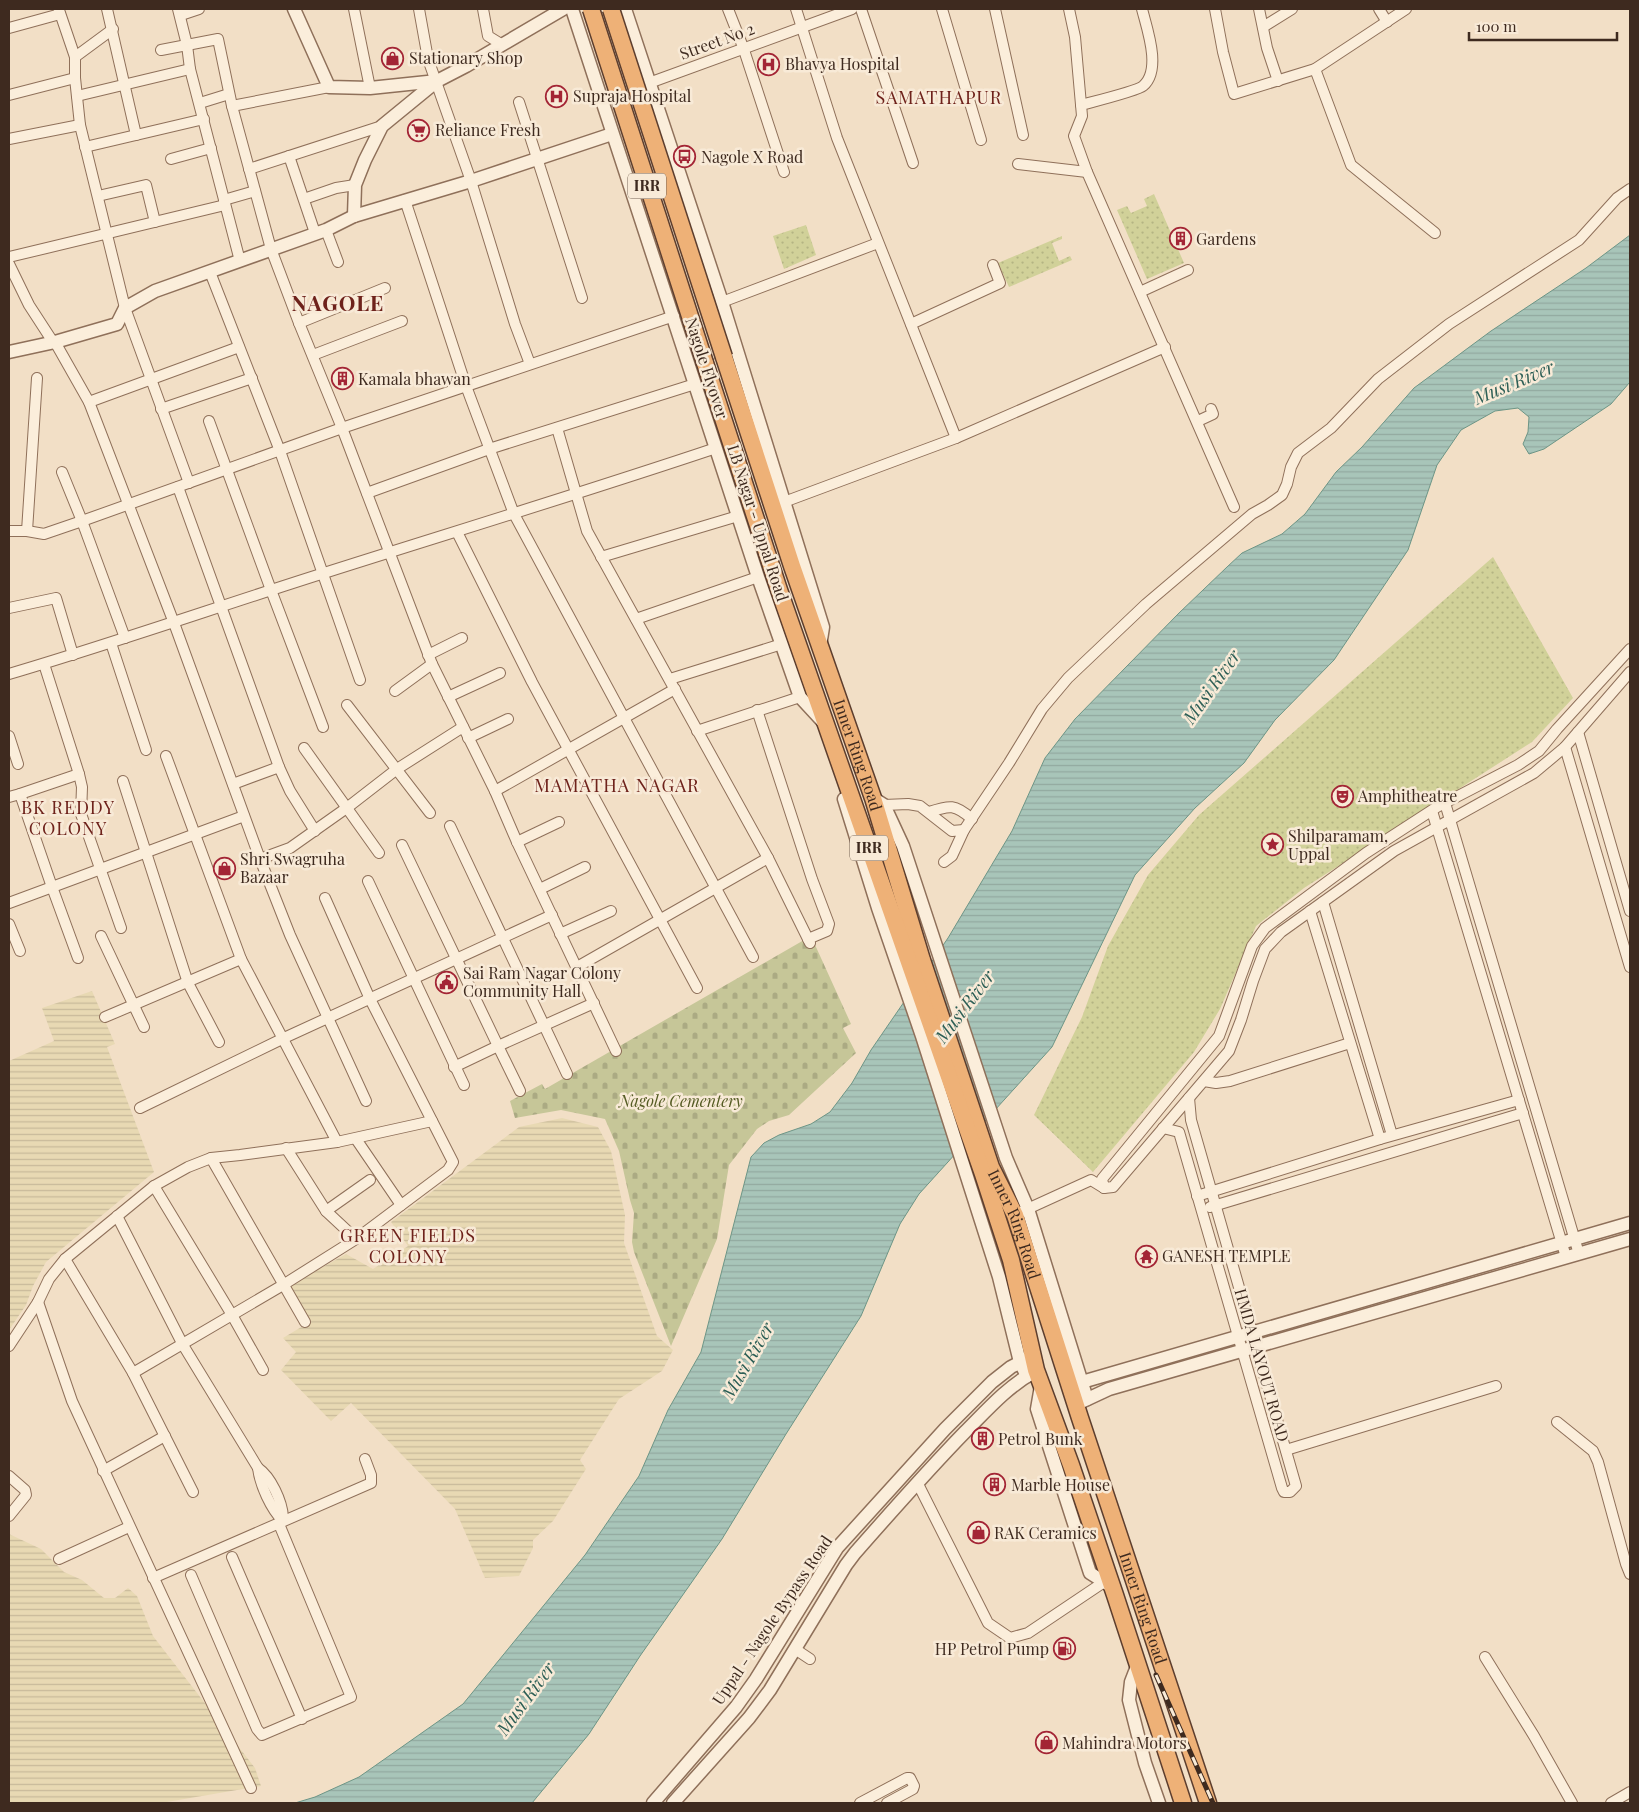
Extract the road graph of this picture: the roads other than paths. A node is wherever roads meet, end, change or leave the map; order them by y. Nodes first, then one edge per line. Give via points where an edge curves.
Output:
1 (107, 9) edge
2 (199, 9) edge
3 (294, 9) edge
4 (354, 9) edge
5 (419, 9) edge
6 (483, 9) edge
7 (563, 9) edge
8 (572, 9) edge
9 (591, 9) edge
10 (612, 9) edge
11 (625, 9) edge
12 (728, 9) edge
13 (796, 9) edge
14 (852, 9) edge
15 (861, 9) edge
16 (942, 9) edge
17 (995, 9) edge
18 (1069, 9) edge
19 (1142, 9) edge
20 (1215, 9) edge
21 (1259, 9) edge
22 (1292, 9) edge
23 (1379, 9) edge
24 (1406, 9) edge
25 (59, 12) edge
26 (180, 12) edge
27 (1387, 22) junction
28 (801, 27) junction
29 (1263, 27) junction
30 (9, 28) edge
31 (113, 29) junction
32 (187, 44) junction
33 (501, 44) junction
34 (743, 47) junction
35 (161, 50) dead end
36 (75, 57) junction
37 (190, 69) junction
38 (1315, 69) junction
39 (75, 78) junction
40 (437, 80) junction
41 (1278, 81) junction
42 (649, 83) junction
43 (125, 84) junction
44 (329, 87) junction
45 (370, 88) junction
46 (10, 92) edge
47 (229, 94) junction
48 (76, 96) junction
49 (519, 102) dead end
50 (200, 103) junction
51 (1081, 105) junction
52 (232, 106) junction
53 (204, 119) junction
54 (80, 125) junction
55 (382, 126) junction
56 (612, 134) junction
57 (136, 135) junction
58 (1023, 135) dead end
59 (9, 139) edge
60 (981, 140) dead end
61 (85, 147) junction
62 (211, 148) junction
63 (289, 156) junction
64 (171, 159) dead end
65 (537, 159) junction
66 (913, 163) dead end
67 (1018, 164) dead end
68 (249, 169) junction
69 (784, 172) dead end
70 (1087, 172) junction
71 (472, 181) junction
72 (355, 185) junction
73 (1630, 189) edge
74 (255, 191) junction
75 (98, 196) junction
76 (304, 200) junction
77 (405, 200) junction
78 (224, 202) junction
79 (354, 216) junction
80 (155, 222) junction
81 (320, 232) junction
82 (1435, 233) dead end
83 (107, 234) junction
84 (700, 236) junction
85 (878, 243) junction
86 (271, 249) junction
87 (652, 253) junction
88 (9, 257) edge
89 (240, 261) junction
90 (338, 262) dead end
91 (9, 264) edge
92 (993, 265) dead end
93 (1188, 270) dead end
94 (210, 272) junction
95 (385, 288) dead end
96 (1140, 292) junction
97 (582, 298) dead end
98 (722, 302) junction
99 (125, 308) junction
100 (674, 316) junction
101 (402, 321) dead end
102 (299, 323) junction
103 (910, 324) junction
104 (54, 342) junction
105 (239, 347) junction
106 (1165, 347) junction
107 (9, 352) edge
108 (313, 355) junction
109 (530, 364) junction
110 (37, 378) dead end
111 (252, 378) junction
112 (151, 380) junction
113 (695, 384) junction
114 (466, 386) junction
115 (89, 402) junction
116 (161, 409) junction
117 (1211, 409) dead end
118 (209, 421) dead end
119 (1198, 421) junction
120 (342, 428) junction
121 (557, 428) junction
122 (956, 438) junction
123 (716, 448) junction
124 (489, 449) junction
125 (280, 451) junction
126 (227, 469) junction
127 (62, 472) dead end
128 (189, 483) junction
129 (178, 487) junction
130 (367, 493) junction
131 (576, 495) junction
132 (784, 502) junction
133 (128, 504) junction
134 (1234, 507) dead end
135 (514, 514) junction
136 (738, 516) junction
137 (82, 521) junction
138 (9, 531) edge
139 (27, 531) junction
140 (457, 532) junction
141 (388, 553) junction
142 (601, 557) junction
143 (322, 574) junction
144 (758, 577) junction
145 (271, 590) junction
146 (221, 607) junction
147 (9, 608) edge
148 (636, 619) junction
149 (174, 623) junction
150 (125, 638) junction
151 (462, 638) dead end
152 (111, 643) junction
153 (782, 644) junction
154 (820, 646) junction
155 (1630, 649) edge
156 (73, 655) junction
157 (430, 660) junction
158 (44, 664) junction
159 (1630, 672) edge
160 (500, 673) dead end
161 (9, 674) edge
162 (670, 679) junction
163 (360, 680) dead end
164 (675, 689) junction
165 (395, 691) dead end
166 (448, 697) junction
167 (800, 697) junction
168 (347, 705) dead end
169 (757, 710) junction
170 (508, 719) dead end
171 (623, 719) junction
172 (827, 726) junction
173 (324, 727) dead end
174 (463, 727) junction
175 (698, 731) junction
176 (1578, 732) junction
177 (9, 736) edge
178 (468, 738) junction
179 (1565, 747) junction
180 (304, 748) dead end
181 (146, 750) dead end
182 (569, 750) junction
183 (836, 752) junction
184 (166, 756) dead end
185 (18, 764) dead end
186 (279, 767) junction
187 (397, 769) junction
188 (79, 774) junction
189 (123, 781) dead end
190 (233, 784) junction
191 (495, 791) junction
192 (20, 794) junction
193 (9, 797) edge
194 (879, 802) junction
195 (1445, 803) junction
196 (348, 807) junction
197 (1432, 811) junction
198 (929, 812) junction
199 (430, 813) dead end
200 (244, 816) junction
201 (972, 819) junction
202 (1449, 819) junction
203 (559, 822) dead end
204 (450, 826) dead end
205 (1438, 827) junction
206 (964, 830) junction
207 (315, 831) junction
208 (194, 835) junction
209 (517, 842) junction
210 (402, 846) dead end
211 (146, 853) junction
212 (379, 853) dead end
213 (768, 858) junction
214 (260, 859) junction
215 (944, 862) dead end
216 (585, 867) dead end
217 (100, 869) junction
218 (368, 881) dead end
219 (52, 887) junction
220 (540, 888) junction
221 (716, 889) junction
222 (326, 898) dead end
223 (1323, 902) junction
224 (9, 903) edge
225 (611, 911) dead end
226 (1310, 911) junction
227 (1630, 911) edge
228 (552, 915) junction
229 (660, 920) junction
230 (9, 924) edge
231 (121, 928) dead end
232 (560, 934) junction
233 (101, 936) dead end
234 (503, 938) junction
235 (1336, 946) junction
236 (1321, 948) junction
237 (20, 951) dead end
238 (753, 957) dead end
239 (78, 958) dead end
240 (457, 958) junction
241 (241, 959) junction
242 (916, 965) junction
243 (577, 967) junction
244 (1630, 967) edge
245 (414, 978) junction
246 (188, 983) junction
247 (698, 988) dead end
248 (370, 999) junction
249 (594, 1003) junction
250 (133, 1005) junction
251 (105, 1017) dead end
252 (327, 1019) junction
253 (544, 1026) junction
254 (144, 1027) dead end
255 (1236, 1032) junction
256 (1219, 1036) junction
257 (284, 1038) junction
258 (219, 1042) dead end
259 (1350, 1042) junction
260 (498, 1046) junction
261 (616, 1051) dead end
262 (454, 1067) junction
263 (568, 1074) dead end
264 (1204, 1081) junction
265 (464, 1085) dead end
266 (520, 1091) dead end
267 (1188, 1098) junction
268 (1519, 1100) junction
269 (366, 1101) dead end
270 (140, 1108) dead end
271 (1523, 1113) junction
272 (432, 1121) junction
273 (1163, 1128) junction
274 (1392, 1135) junction
275 (356, 1139) junction
276 (1380, 1139) junction
277 (337, 1142) junction
278 (1369, 1143) junction
279 (286, 1148) junction
280 (1374, 1157) junction
281 (211, 1158) junction
282 (370, 1180) dead end
283 (154, 1186) junction
284 (1104, 1188) junction
285 (1211, 1192) junction
286 (1197, 1196) junction
287 (401, 1205) junction
288 (1215, 1206) junction
289 (1201, 1210) junction
290 (326, 1211) junction
291 (1021, 1212) junction
292 (117, 1216) junction
293 (1630, 1223) edge
294 (356, 1239) junction
295 (1630, 1239) edge
296 (1575, 1240) junction
297 (1561, 1243) junction
298 (1579, 1254) junction
299 (1566, 1257) junction
300 (65, 1258) junction
301 (283, 1285) junction
302 (38, 1302) junction
303 (232, 1315) junction
304 (305, 1322) dead end
305 (1252, 1333) junction
306 (1238, 1336) junction
307 (183, 1344) junction
308 (9, 1346) edge
309 (1256, 1347) junction
310 (1242, 1351) junction
311 (1029, 1366) junction
312 (263, 1370) dead end
313 (133, 1373) junction
314 (1076, 1384) junction
315 (1496, 1386) dead end
316 (1081, 1402) junction
317 (1557, 1422) dead end
318 (165, 1436) junction
319 (1286, 1450) junction
320 (1273, 1455) junction
321 (365, 1459) dead end
322 (103, 1471) junction
323 (9, 1476) edge
324 (918, 1484) junction
325 (192, 1492) dead end
326 (9, 1516) edge
327 (281, 1522) junction
328 (129, 1527) junction
329 (232, 1557) dead end
330 (59, 1558) dead end
331 (1630, 1574) edge
332 (191, 1575) dead end
333 (153, 1578) junction
334 (1108, 1584) junction
335 (795, 1649) junction
336 (1485, 1657) dead end
337 (810, 1659) dead end
338 (1138, 1664) junction
339 (302, 1719) junction
340 (251, 1788) dead end
341 (1630, 1792) edge
342 (653, 1803) edge
343 (673, 1803) edge
344 (860, 1803) edge
345 (886, 1803) edge
346 (1159, 1803) edge
347 (1183, 1803) edge
348 (1208, 1803) edge
349 (1572, 1803) edge
350 (1611, 1803) edge

1 - 31 street
2 - 26 street
3 - 44 street
4 - 45 street
5 - 40 street via 428,58
6 - 33 street via 488,36
7 - 33 street
8 - 56 street, LB Nagar - Uppal Road
9 - 172 highway, Nagole Flyover / IRR, bridge via 773,572
10 - 154 highway, Nagole Flyover / IRR, bridge
11 - 42 street, LB Nagar - Uppal Road
12 - 34 street
13 - 28 street
14 - 28 street, Street No 2
15 - 66 street
16 - 60 street
17 - 58 street
18 - 51 street
19 - 51 street via 1154,63 1151,76 1143,86
20 - 41 street via 1234,94
21 - 29 street
22 - 29 street
23 - 27 street
24 - 27 street
25 - 30 street
25 - 36 street
26 - 32 street
27 - 38 street
28 - 34 street, Street No 2
28 - 85 street via 837,138
29 - 41 street
31 - 36 street
31 - 43 street
32 - 35 street
32 - 37 street
32 - 47 street via 218,39
33 - 40 street
34 - 42 street, Street No 2
34 - 69 street
36 - 39 street
37 - 43 street
37 - 50 street
38 - 41 street
38 - 82 street via 1351,165
39 - 46 street
39 - 48 street
40 - 45 street
40 - 55 street
40 - 71 street
42 - 84 street, LB Nagar - Uppal Road
43 - 48 street
43 - 57 street
44 - 45 street
44 - 52 street
47 - 50 street
47 - 52 street
48 - 54 street
49 - 65 street
50 - 53 street
51 - 70 street via 1082,116 1074,136
52 - 68 street
53 - 57 street
53 - 62 street
54 - 59 street
54 - 61 street
55 - 63 street
55 - 72 street
56 - 65 street
56 - 87 street, LB Nagar - Uppal Road
57 - 61 street
61 - 75 street
62 - 64 street
62 - 78 street
63 - 68 street
63 - 76 street
65 - 71 street
65 - 97 street
67 - 70 street
68 - 74 street
70 - 96 street
71 - 77 street
71 - 109 street
72 - 76 street
72 - 79 street
73 - 201 street via 1616,198 1579,240 1450,324 1378,379 1331,428 1298,453 1282,495 1252,514 1068,678 1042,709
74 - 78 street
74 - 86 street
75 - 80 street via 146,185
75 - 83 street
76 - 81 street
77 - 79 street
77 - 114 street
78 - 80 street
78 - 89 street
79 - 81 street
80 - 83 street
81 - 86 street
81 - 90 street
83 - 88 street
83 - 99 street
84 - 87 street
84 - 98 street, LB Nagar - Uppal Road
85 - 98 street
85 - 103 street
86 - 89 street
86 - 102 street
87 - 100 street, LB Nagar - Uppal Road
89 - 94 street
91 - 104 street via 29,305
92 - 103 street via 1000,283
93 - 96 street
94 - 99 street via 155,291
94 - 105 street
95 - 102 street
96 - 106 street via 1161,328
98 - 132 street, LB Nagar - Uppal Road
99 - 104 street via 117,324
99 - 112 street
100 - 109 street
100 - 113 street, LB Nagar - Uppal Road
101 - 108 street
102 - 108 street
103 - 122 street
104 - 107 street
104 - 115 street
105 - 111 street
105 - 112 street
106 - 119 street
106 - 122 street
108 - 120 street
109 - 114 street
110 - 139 street
111 - 116 street
111 - 125 street
112 - 115 street
112 - 116 street
113 - 121 street
113 - 123 street, LB Nagar - Uppal Road
114 - 120 street
114 - 124 street
115 - 133 street
116 - 128 street
117 - 119 street via 1213,414
118 - 126 street
119 - 134 street
120 - 125 street
120 - 130 street
121 - 124 street
121 - 131 street
122 - 132 street
123 - 131 street
123 - 136 street, LB Nagar - Uppal Road
124 - 130 street
124 - 135 street
125 - 126 street
125 - 143 street
126 - 128 street
126 - 145 street
127 - 137 street
128 - 129 street
129 - 133 street
129 - 146 street
130 - 141 street
131 - 135 street
131 - 142 street via 587,531
132 - 154 street, LB Nagar - Uppal Road via 823,627
133 - 137 street
133 - 149 street
135 - 140 street
135 - 171 street
136 - 142 street
136 - 144 street, LB Nagar - Uppal Road
137 - 139 street via 44,534
137 - 150 street
138 - 139 street
140 - 141 street
140 - 182 street
141 - 143 street
141 - 157 street
142 - 148 street
143 - 145 street
143 - 163 street
144 - 148 street
144 - 153 street, LB Nagar - Uppal Road
145 - 146 street
145 - 173 street
146 - 149 street
146 - 186 street
147 - 156 street via 56,598
148 - 162 street
149 - 150 street
149 - 190 street
150 - 152 street
151 - 157 street
152 - 156 street
152 - 181 street
153 - 162 street
153 - 167 street, LB Nagar - Uppal Road
154 - 194 highway, Inner Ring Road / IRR
155 - 195 street via 1539,752
156 - 158 street
157 - 165 street
157 - 166 street
158 - 161 street
158 - 188 street
159 - 176 street
160 - 166 street
162 - 164 street
164 - 171 street
164 - 175 street
166 - 174 street
167 - 169 street
167 - 172 street, LB Nagar - Uppal Road
168 - 187 street
169 - 175 street
169 - 213 street via 829,924 827,931 809,941
170 - 178 street
171 - 182 street
171 - 221 street
172 - 183 highway, Inner Ring Road / IRR
174 - 178 street
174 - 187 street
175 - 213 street
176 - 179 street
176 - 227 street
177 - 185 street
178 - 191 street
179 - 202 street via 1534,773
179 - 244 street
180 - 196 street
182 - 191 street
182 - 229 street
183 - 242 highway, Inner Ring Road / IRR
183 - 311 street via 837,776 878,908
184 - 208 street
186 - 190 street
186 - 207 street
187 - 196 street
187 - 199 street
188 - 192 street
188 - 217 street via 81,814
189 - 211 street
190 - 200 street
191 - 209 street
192 - 193 street
192 - 219 street
194 - 198 street via 920,806
194 - 242 highway, Inner Ring Road / IRR
194 - 291 street via 894,822 903,846
195 - 197 street
195 - 202 street
196 - 207 street
196 - 212 street
197 - 205 street
197 - 256 street via 1366,853 1265,928 1252,946
198 - 201 street via 947,806 960,808
198 - 206 street via 952,831
200 - 208 street
200 - 214 street
201 - 206 street
202 - 205 street
202 - 296 street
203 - 209 street
204 - 234 street
205 - 223 street via 1394,851
205 - 268 street
206 - 215 street via 952,856
207 - 214 street via 290,848
208 - 211 street
208 - 241 street
209 - 220 street
210 - 240 street
211 - 217 street
211 - 246 street
213 - 221 street
214 - 252 street
216 - 220 street
217 - 219 street
217 - 231 street
218 - 245 street
219 - 224 street
219 - 239 street
220 - 228 street
221 - 229 street
221 - 238 street
222 - 248 street
223 - 226 street
223 - 235 street
225 - 232 street
226 - 236 street
226 - 255 street via 1281,932 1265,949
228 - 232 street
228 - 234 street
229 - 243 street
229 - 247 street
230 - 237 street
232 - 243 street
233 - 250 street
234 - 240 street
234 - 253 street
235 - 236 street
235 - 274 street
236 - 259 street
240 - 245 street
240 - 260 street
241 - 246 street
241 - 257 street
242 - 291 highway, Inner Ring Road / IRR via 974,1112 991,1167
242 - 311 highway, Inner Ring Road / IRR via 1011,1260
243 - 249 street
245 - 248 street
245 - 262 street
246 - 250 street
246 - 258 street
248 - 252 street
248 - 272 street
249 - 253 street
249 - 261 street
250 - 251 street
250 - 254 street
252 - 257 street
252 - 269 street
253 - 260 street
253 - 263 street
255 - 256 street
255 - 264 street via 1229,1051
256 - 284 street via 1102,1179
257 - 270 street
257 - 277 street
259 - 264 street via 1230,1081
259 - 276 street
260 - 262 street
260 - 266 street
262 - 265 street
264 - 267 street
267 - 273 street
267 - 285 street
268 - 271 street
268 - 274 street
271 - 280 street
271 - 297 street
272 - 275 street
272 - 287 street via 453,1162 448,1170
273 - 284 street via 1113,1187
273 - 286 street, HMDA LAYOUT ROAD via 1179,1132
274 - 276 street
275 - 277 street
275 - 287 street
276 - 278 street
277 - 279 street
278 - 280 street
278 - 285 street
279 - 281 street
279 - 290 street
280 - 288 street
281 - 283 street
281 - 301 street
282 - 290 street
283 - 292 street
283 - 303 street
284 - 291 street via 1091,1180
285 - 286 street
285 - 288 street
286 - 289 street, HMDA LAYOUT ROAD
287 - 294 street
288 - 289 street
288 - 305 street
289 - 306 street, HMDA LAYOUT ROAD
290 - 294 street
291 - 314 highway, Inner Ring Road / IRR
292 - 300 street
292 - 307 street
293 - 296 street
294 - 301 street
295 - 298 street
296 - 297 street
296 - 298 street
297 - 299 street
297 - 305 street
298 - 299 street
299 - 309 street
300 - 302 street via 48,1279
300 - 313 street
301 - 303 street
301 - 304 street
302 - 308 street
302 - 322 street via 72,1401
303 - 307 street
303 - 312 street
305 - 306 street
305 - 309 street
306 - 310 street, HMDA LAYOUT ROAD
306 - 314 street
307 - 313 street
307 - 327 street via 258,1468 259,1477
309 - 310 street
309 - 319 street
310 - 316 street via 1109,1390
310 - 320 street, HMDA LAYOUT ROAD
311 - 324 street, Uppal - Nagole Bypass Road
311 - 334 highway, Inner Ring Road / IRR via 1041,1386 1071,1465
311 - 342 street, Uppal - Nagole Bypass Road via 1011,1367 992,1382 837,1548 736,1707
313 - 318 street
314 - 316 highway, Inner Ring Road / IRR
315 - 319 street
316 - 348 highway, Inner Ring Road / IRR
317 - 331 street via 1593,1451
318 - 322 street
318 - 325 street
319 - 320 street
319 - 320 street, HMDA LAYOUT ROAD via 1296,1486 1290,1492 1284,1492
321 - 327 street via 371,1483
322 - 328 street
323 - 326 street via 25,1490 26,1495
324 - 334 street via 988,1623 1010,1638 1028,1633
324 - 335 street, Uppal - Nagole Bypass Road via 846,1565
327 - 333 street
327 - 339 street via 351,1697
328 - 330 street
328 - 333 street
329 - 339 street
332 - 339 street via 257,1729 262,1735
333 - 340 street
334 - 338 highway, Inner Ring Road / IRR
335 - 337 street
335 - 343 street, Uppal - Nagole Bypass Road via 749,1718
336 - 349 street
338 - 346 street via 1129,1700
338 - 347 highway, Inner Ring Road / IRR
341 - 350 street
344 - 345 street via 910,1778 913,1789

